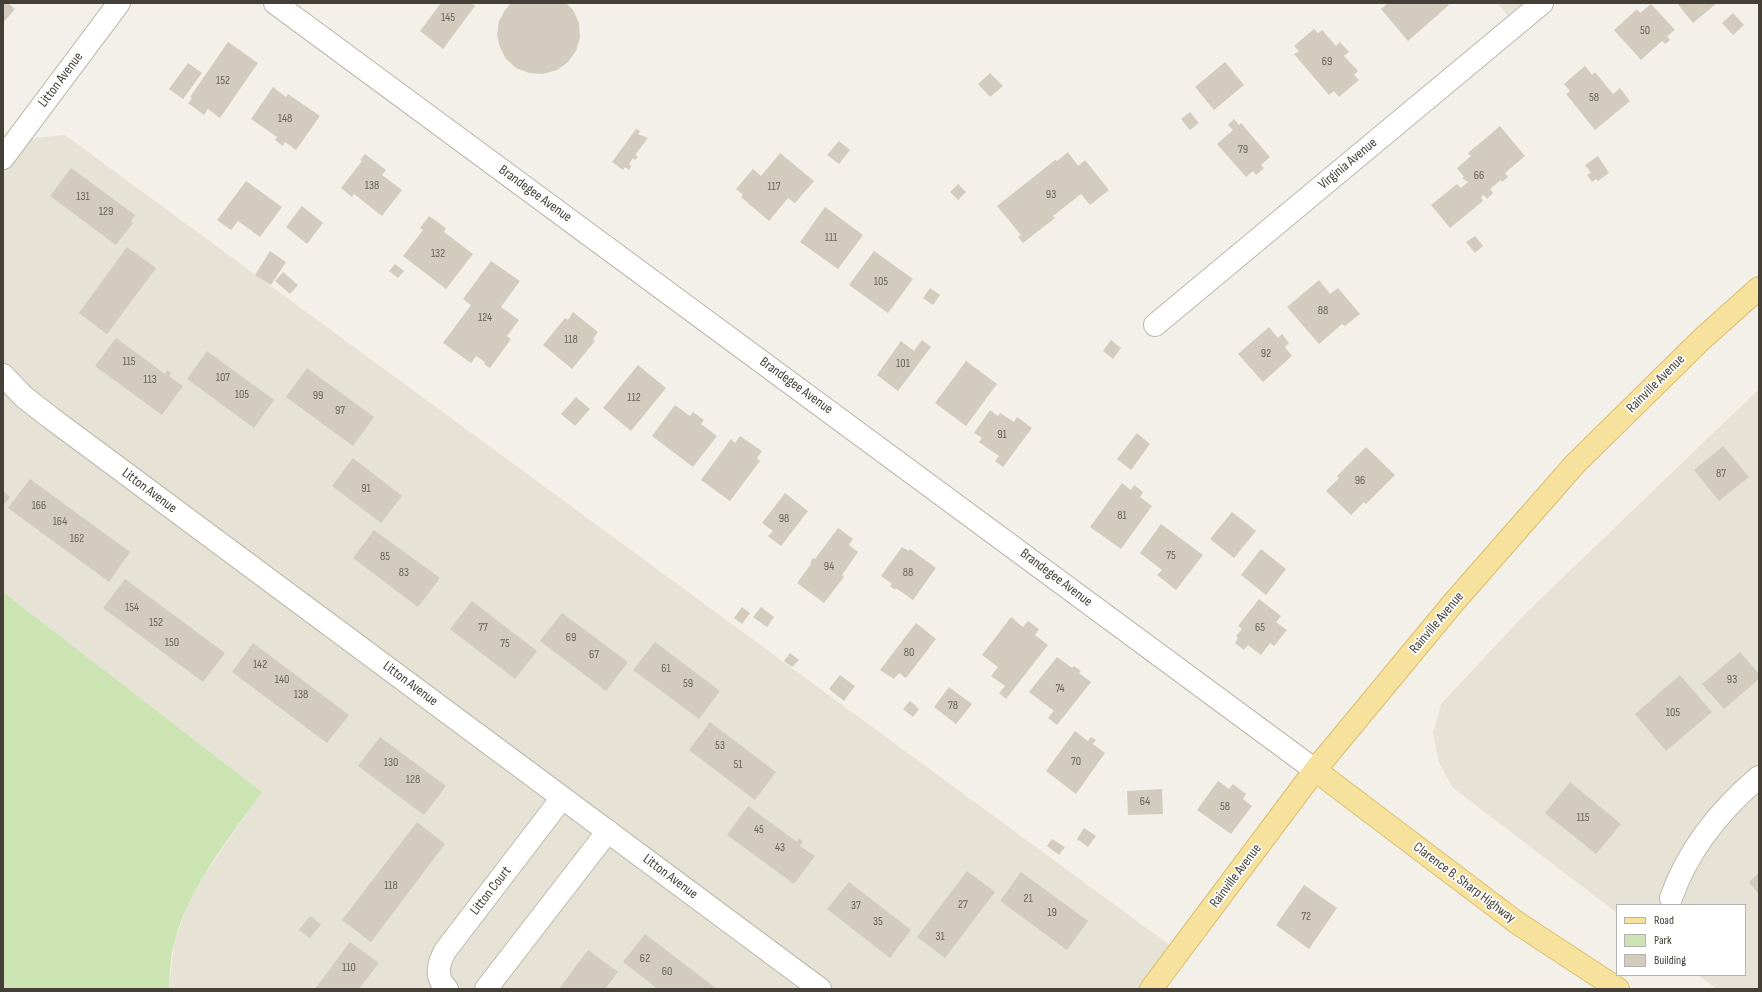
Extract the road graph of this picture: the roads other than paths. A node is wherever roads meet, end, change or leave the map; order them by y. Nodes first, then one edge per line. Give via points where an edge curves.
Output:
1 (119, 3) edge
2 (275, 3) edge
3 (1542, 3) edge
4 (3, 158) edge
5 (1759, 288) edge
6 (1155, 325) dead end
7 (3, 375) edge
8 (1315, 770) junction
9 (1759, 777) edge
10 (562, 798) junction
11 (608, 831) junction
12 (1671, 898) dead end
13 (447, 989) edge
14 (486, 989) edge
15 (820, 989) edge
16 (1151, 989) edge
17 (1618, 989) edge

1 - 4 street, Litton Avenue
2 - 8 street, Brandegee Avenue
3 - 6 street, Virginia Avenue
5 - 8 main road, Rainville Avenue via 1702,339 1575,464 1454,602
7 - 10 street, Litton Avenue via 24,397 51,418
8 - 16 main road, Rainville Avenue
8 - 17 main road, Clarence B. Sharp Highway via 1516,922
9 - 12 street via 1721,814 1703,838 1682,873
10 - 11 street, Litton Avenue
10 - 13 street, Litton Court via 440,959 439,977
11 - 14 street
11 - 15 street, Litton Avenue

